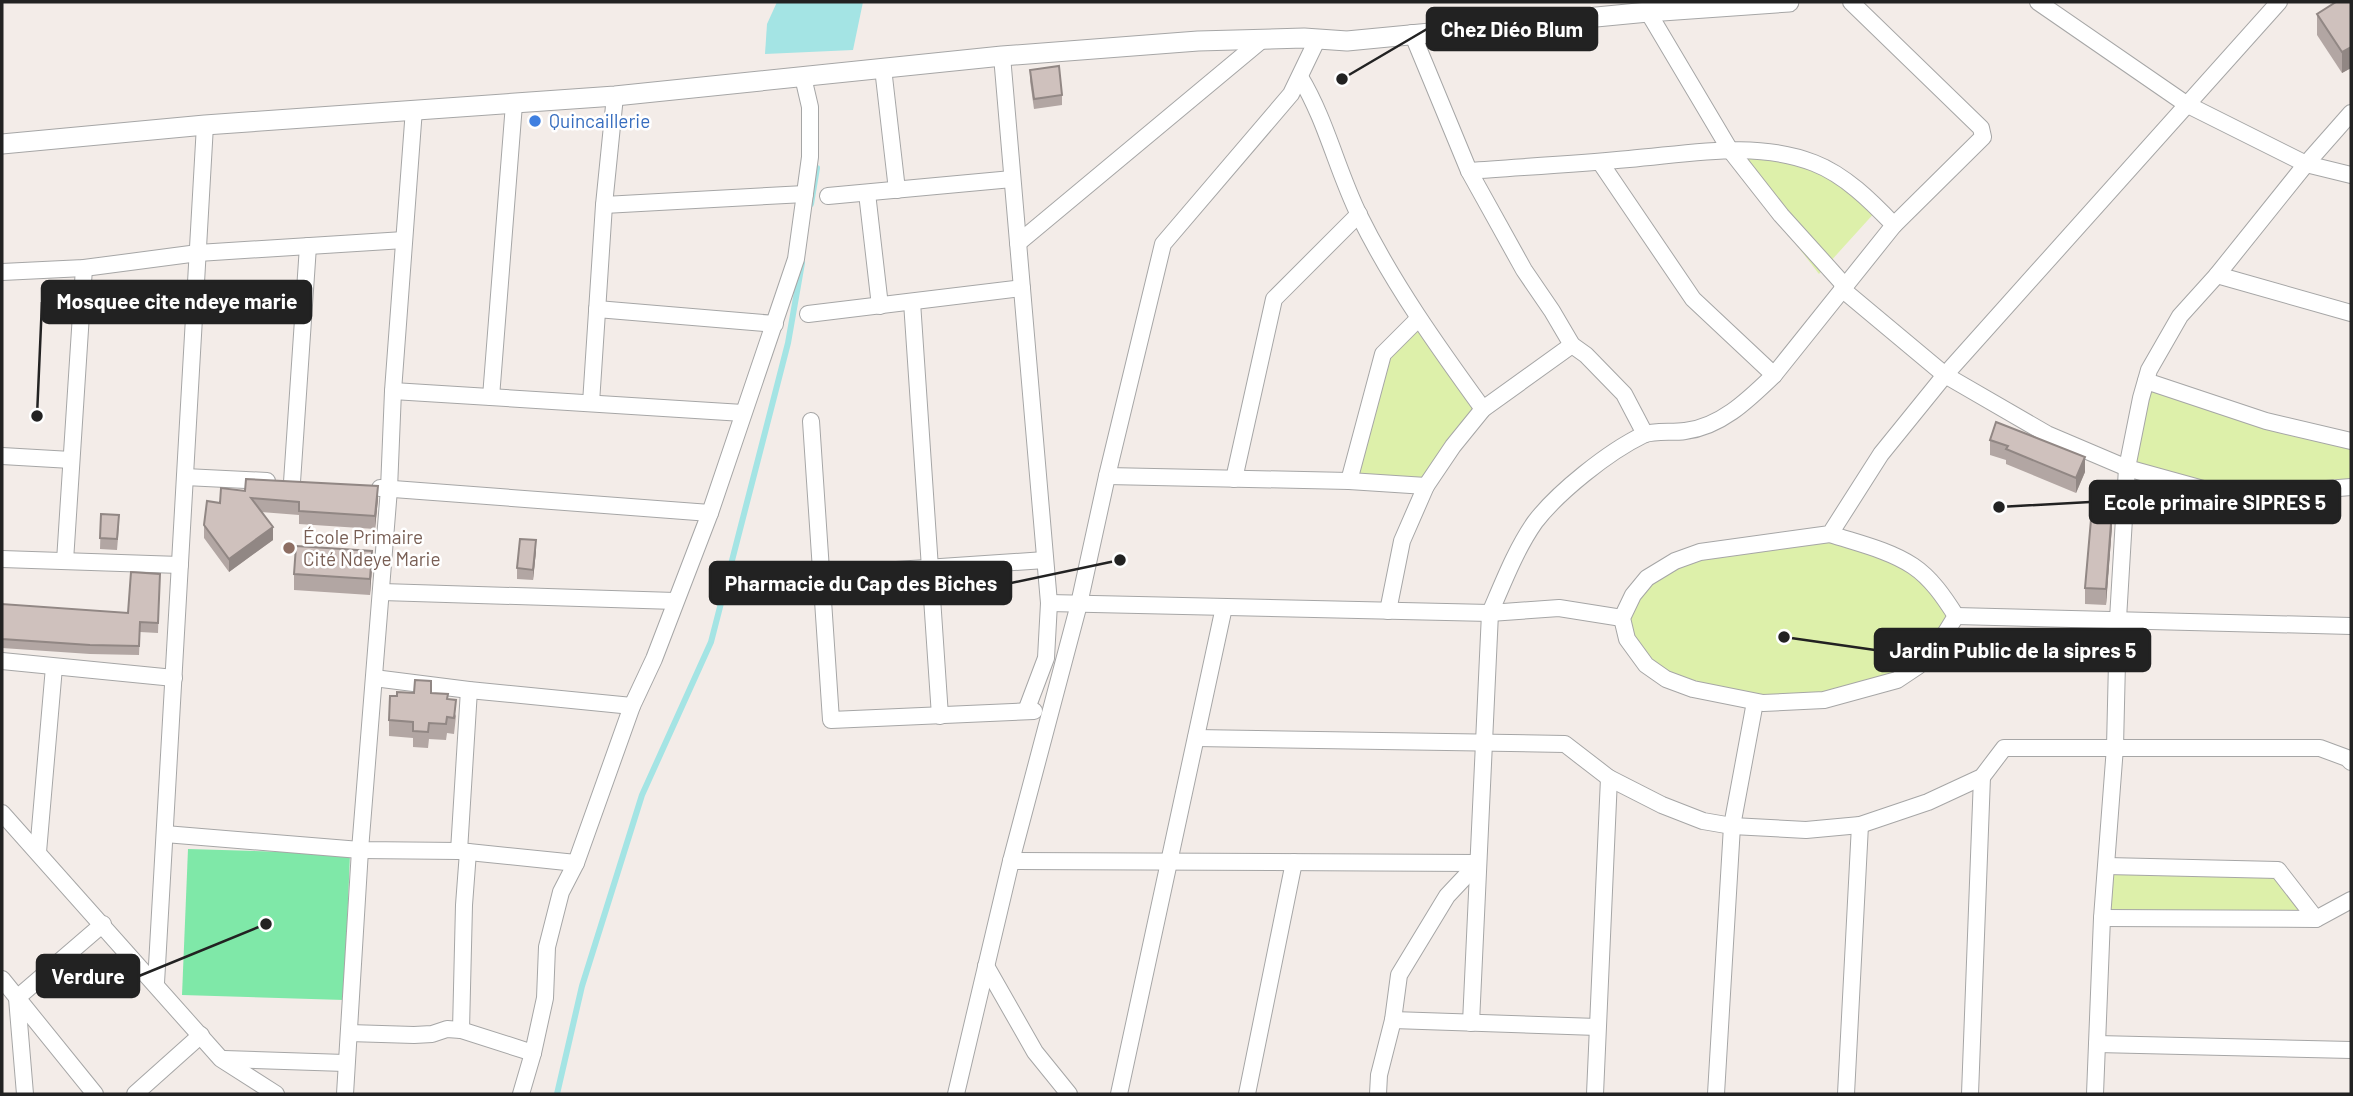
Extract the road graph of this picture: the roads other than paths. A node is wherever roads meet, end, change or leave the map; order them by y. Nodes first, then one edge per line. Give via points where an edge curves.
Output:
1 (1789, 2) edge
2 (1851, 2) edge
3 (2038, 2) edge
4 (2278, 2) edge
5 (1648, 12) junction
6 (1412, 33) junction
7 (1263, 40) junction
8 (1317, 40) junction
9 (1002, 56) junction
10 (883, 68) junction
11 (803, 77) junction
12 (1300, 77) junction
13 (615, 96) junction
14 (514, 104) junction
15 (2186, 104) junction
16 (414, 109) junction
17 (2351, 113) edge
18 (205, 125) junction
19 (2, 144) edge
20 (1730, 150) junction
21 (1600, 162) junction
22 (2305, 164) junction
23 (1469, 172) junction
24 (2351, 175) edge
25 (1012, 179) junction
26 (897, 190) junction
27 (867, 193) junction
28 (805, 194) junction
29 (828, 196) dead end
30 (604, 205) junction
31 (1359, 214) junction
32 (1894, 225) junction
33 (404, 240) junction
34 (1018, 243) junction
35 (308, 246) junction
36 (198, 253) junction
37 (84, 268) junction
38 (2, 272) edge
39 (2217, 275) junction
40 (1844, 287) junction
41 (1022, 288) junction
42 (912, 302) junction
43 (880, 306) junction
44 (597, 309) junction
45 (2351, 313) edge
46 (807, 314) dead end
47 (1418, 319) junction
48 (775, 324) junction
49 (1572, 345) junction
50 (1774, 375) junction
51 (1945, 375) junction
52 (2146, 381) junction
53 (393, 391) junction
54 (491, 397) junction
55 (591, 404) junction
56 (1483, 409) junction
57 (743, 413) junction
58 (811, 421) dead end
59 (1645, 434) junction
60 (2351, 441) edge
61 (2, 456) edge
62 (71, 460) junction
63 (2127, 468) junction
64 (1107, 476) junction
65 (185, 477) junction
66 (1234, 479) junction
67 (1349, 481) junction
68 (1426, 486) junction
69 (361, 487) edge
70 (2351, 487) edge
71 (389, 489) junction
72 (710, 513) junction
73 (1830, 534) junction
74 (2, 559) edge
75 (1045, 560) junction
76 (65, 561) junction
77 (180, 565) junction
78 (930, 568) junction
79 (822, 575) junction
80 (382, 592) junction
81 (674, 601) junction
82 (1049, 603) junction
83 (1079, 604) junction
84 (1224, 607) junction
85 (1388, 611) junction
86 (1490, 613) junction
87 (1956, 616) junction
88 (1622, 618) junction
89 (2118, 619) junction
90 (2351, 625) edge
91 (2, 661) edge
92 (54, 667) junction
93 (174, 678) junction
94 (374, 678) junction
95 (469, 690) junction
96 (1755, 702) junction
97 (632, 706) junction
98 (1051, 710) junction
99 (1026, 711) junction
100 (940, 716) junction
101 (1196, 738) junction
102 (1484, 743) junction
103 (2115, 747) junction
104 (2351, 762) edge
105 (1609, 778) junction
106 (1982, 778) junction
107 (2, 813) edge
108 (1860, 825) junction
109 (1732, 826) junction
110 (165, 834) junction
111 (360, 850) junction
112 (38, 852) junction
113 (463, 852) junction
114 (1011, 861) junction
115 (1169, 862) junction
116 (1294, 862) junction
117 (576, 863) junction
118 (1478, 863) junction
119 (2107, 866) junction
120 (2351, 900) edge
121 (2102, 918) junction
122 (2316, 919) junction
123 (103, 924) junction
124 (986, 965) junction
125 (2, 979) edge
126 (156, 984) junction
127 (17, 998) junction
128 (1393, 1020) junction
129 (1471, 1023) junction
130 (1597, 1027) junction
131 (461, 1030) junction
132 (349, 1033) junction
133 (201, 1035) junction
134 (2096, 1044) junction
135 (2351, 1050) edge
136 (533, 1053) junction
137 (221, 1059) junction
138 (345, 1063) junction
139 (26, 1094) edge
140 (95, 1094) edge
141 (135, 1094) edge
142 (276, 1094) edge
143 (345, 1094) edge
144 (521, 1094) edge
145 (956, 1094) edge
146 (1069, 1094) edge
147 (1119, 1094) edge
148 (1247, 1094) edge
149 (1377, 1094) edge
150 (1595, 1094) edge
151 (1716, 1094) edge
152 (1846, 1094) edge
153 (1970, 1094) edge
154 (2095, 1094) edge

1 - 5 street
2 - 32 street via 1983,132
3 - 15 street
4 - 15 street
5 - 6 street
5 - 20 street
6 - 8 street
6 - 23 street
7 - 8 street
7 - 9 street
7 - 34 street
8 - 12 street
9 - 10 street
9 - 25 street
10 - 11 street
10 - 26 street
11 - 13 street
11 - 28 street via 810,107
12 - 31 street
12 - 64 street via 1291,94 1163,244
13 - 14 street
13 - 30 street
14 - 16 street
14 - 54 street
15 - 22 street
15 - 51 street
16 - 18 street
16 - 33 street
17 - 22 street
18 - 19 street
18 - 36 street
20 - 21 street
20 - 32 street via 1774,152 1815,163 1867,197
20 - 40 street
21 - 23 street
21 - 50 street via 1693,299
22 - 24 street
22 - 39 street
23 - 49 street
25 - 26 street
25 - 34 street
26 - 27 street
27 - 29 street
27 - 43 street
28 - 30 street
28 - 48 street via 796,259
30 - 44 street
31 - 47 street
31 - 66 street via 1274,299
32 - 40 street
33 - 35 street
33 - 53 street
34 - 41 street
35 - 36 street
35 - 65 street via 299,483
36 - 37 street
36 - 65 street
37 - 38 street
37 - 62 street
39 - 45 street
39 - 52 street via 2169,332
40 - 50 street
40 - 51 street
41 - 42 street
41 - 75 street
42 - 43 street
42 - 78 street
43 - 46 street
44 - 48 street
44 - 55 street
47 - 56 street
47 - 67 street via 1383,354
48 - 57 street
49 - 56 street
49 - 59 street via 1624,394
50 - 59 street via 1724,417 1688,431
51 - 63 street via 2047,433
51 - 73 street via 1881,454
52 - 60 street via 2266,421
52 - 63 street
53 - 54 street
53 - 71 street
54 - 55 street
55 - 57 street
56 - 68 street
57 - 72 street
58 - 79 street
59 - 86 street via 1574,482 1535,523
61 - 62 street
62 - 76 street
63 - 70 street via 2203,489 2253,492
63 - 89 street
64 - 66 street
64 - 83 street
65 - 77 street
66 - 67 street
67 - 68 street
68 - 85 street via 1402,541
69 - 71 street
71 - 72 street
71 - 80 street
72 - 81 street
73 - 87 street via 1912,566 1939,589
73 - 88 street via 1700,552 1675,561 1647,578
74 - 76 street
75 - 78 street
75 - 82 street
76 - 77 street
77 - 93 street
78 - 79 street
78 - 100 street
79 - 100 street via 831,720
80 - 81 street
80 - 94 street
81 - 97 street
82 - 83 street
82 - 99 street via 1046,658
83 - 84 street
83 - 98 street
84 - 85 street
84 - 101 street
85 - 86 street
86 - 88 street via 1559,608
86 - 102 street
87 - 89 street
87 - 96 street via 1918,666 1897,680 1824,700
88 - 96 street via 1628,639 1646,665 1666,679
89 - 90 street
89 - 103 street
91 - 92 street
92 - 93 street
92 - 112 street
93 - 110 street
94 - 95 street
94 - 111 street
95 - 97 street
95 - 113 street
96 - 109 street
97 - 117 street
98 - 99 street
98 - 114 street
99 - 100 street
101 - 102 street
101 - 115 street
102 - 105 street via 1565,744
102 - 118 street
103 - 104 street via 2320,748
103 - 106 street via 2004,748
103 - 119 street
105 - 109 street via 1703,821
105 - 130 street
106 - 108 street
106 - 153 street
107 - 112 street
108 - 109 street via 1806,830
108 - 152 street
109 - 151 street
110 - 111 street
110 - 126 street
111 - 113 street
111 - 132 street
112 - 123 street
113 - 117 street
113 - 131 street
114 - 115 street
114 - 124 street
115 - 116 street
115 - 147 street
116 - 118 street
116 - 148 street
117 - 136 street via 561,892 547,947 545,998
118 - 128 street via 1447,896 1399,975
118 - 129 street
119 - 121 street
119 - 122 street via 2278,870
120 - 122 street
121 - 122 street
121 - 134 street
123 - 126 street
123 - 127 street
124 - 145 street
124 - 146 street via 1035,1052
125 - 127 street
126 - 133 street
127 - 139 street
127 - 140 street
128 - 129 street
128 - 149 street
129 - 130 street
130 - 150 street
131 - 132 street via 414,1035
131 - 136 street
132 - 138 street
133 - 137 street
133 - 141 street
134 - 135 street
134 - 154 street
136 - 144 street
137 - 138 street
137 - 142 street
138 - 143 street

